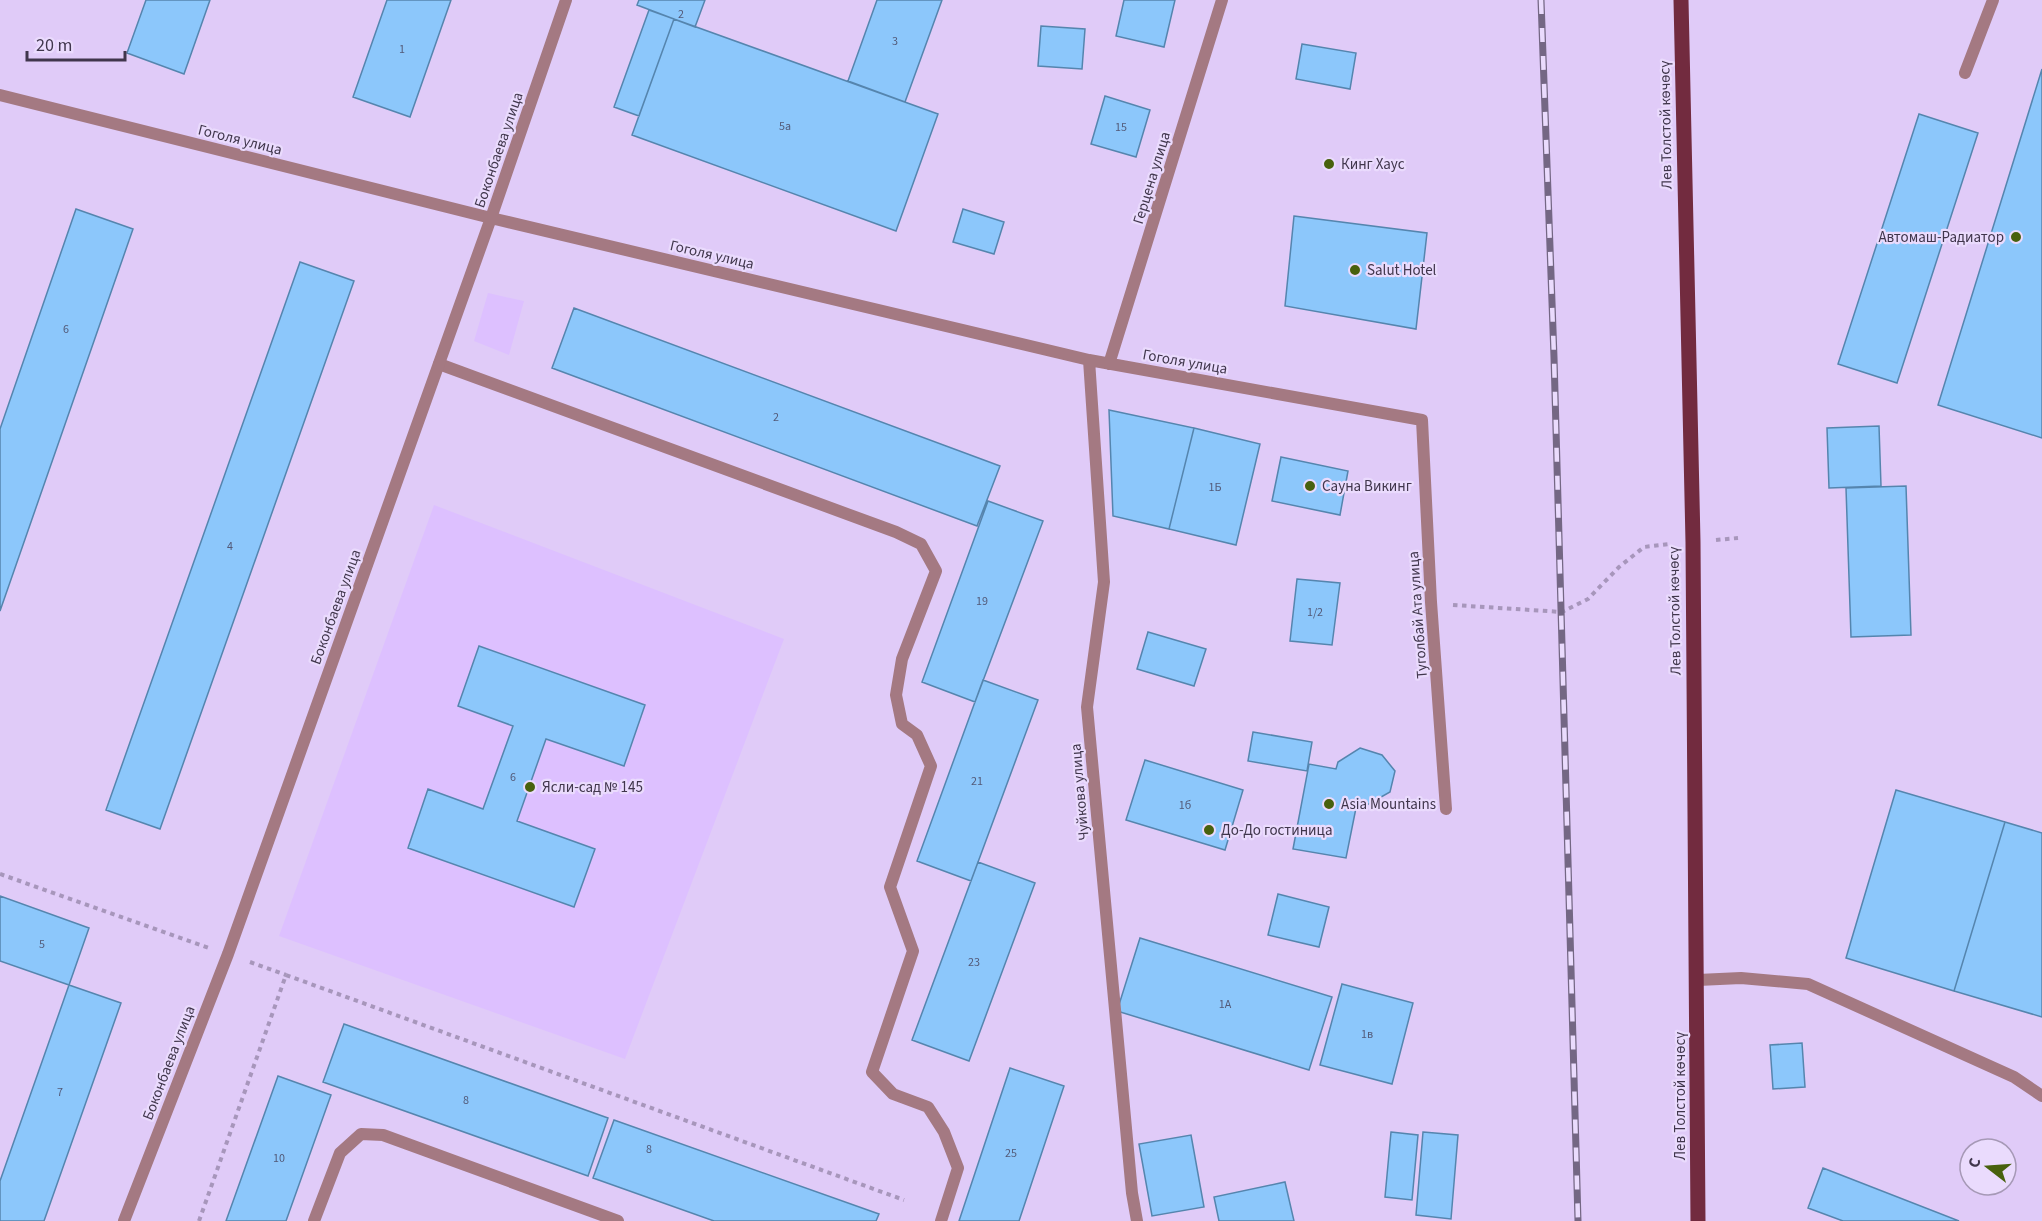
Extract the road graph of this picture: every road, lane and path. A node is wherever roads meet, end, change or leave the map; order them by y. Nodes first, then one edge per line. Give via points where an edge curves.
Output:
1 (566, 0) edge
2 (1221, 0) edge
3 (1681, 0) edge
4 (1993, 0) edge
5 (1965, 73) dead end
6 (0, 95) edge
7 (491, 218) junction
8 (1089, 360) junction
9 (439, 364) junction
10 (1110, 364) junction
11 (1422, 420) joint
12 (1738, 538) dead end
13 (1693, 542) junction
14 (1467, 608) dead end
15 (1446, 809) dead end
16 (0, 874) edge
17 (228, 954) junction
18 (286, 975) junction
19 (1698, 980) junction
20 (2042, 1096) edge
21 (904, 1200) dead end
22 (124, 1221) edge
23 (199, 1221) edge
24 (314, 1221) edge
25 (618, 1221) edge
26 (941, 1221) edge
27 (1137, 1221) edge
28 (1698, 1221) edge

1 - 7 street, Боконбаева улица
2 - 10 street, Герцена улица
3 - 13 main road, Лев Толстой көчөсү
4 - 5 street
6 - 7 street, Гоголя улица
7 - 8 street, Гоголя улица
7 - 9 street, Боконбаева улица
8 - 10 street, Гоголя улица
8 - 27 street, Чуйкова улица via 1104,582 1087,707 1130,1181
9 - 17 street, Боконбаева улица
9 - 26 street via 921,544 936,571 902,659 896,695 902,724 917,735 932,766 890,887 913,951 872,1072 893,1095 928,1107 944,1132 958,1168
10 - 11 street, Гоголя улица
11 - 15 street, Туголбай Ата улица
12 - 13 path
13 - 14 path via 1644,547 1588,599 1562,612
13 - 19 main road, Лев Толстой көчөсү
16 - 17 path
17 - 18 path
17 - 22 street, Боконбаева улица
18 - 21 path
18 - 23 path
19 - 20 street via 1741,978 1808,984 2014,1077
19 - 28 main road, Лев Толстой көчөсү
24 - 25 street via 340,1152 361,1134 383,1135

